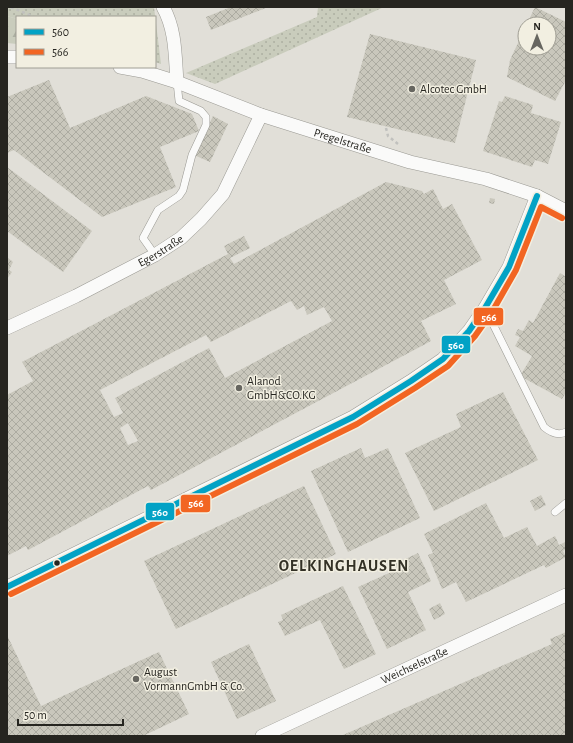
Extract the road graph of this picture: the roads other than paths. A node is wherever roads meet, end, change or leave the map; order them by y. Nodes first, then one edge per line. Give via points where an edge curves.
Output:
1 (163, 7) edge
2 (126, 68) edge
3 (177, 82) junction
4 (261, 115) junction
5 (537, 196) junction
6 (566, 211) edge
7 (155, 255) junction
8 (486, 308) junction
9 (7, 328) edge
10 (566, 432) edge
11 (566, 503) edge
12 (555, 512) dead end
13 (7, 587) edge
14 (566, 595) edge
15 (262, 736) edge

1 - 3 street via 172,28
2 - 3 street, Pregelstraße
3 - 4 street, Pregelstraße
3 - 7 lane via 179,102 201,111 207,120 192,155 183,190 179,196 158,210 143,238
4 - 5 street, Pregelstraße via 410,162 486,179
4 - 7 street, Egerstraße via 223,194 181,238
5 - 6 street, Pregelstraße
5 - 8 street via 509,266
7 - 9 street, Egerstraße
8 - 10 lane via 544,427 552,433
8 - 13 street via 443,359 353,417
11 - 12 lane
14 - 15 street, Weichselstraße

